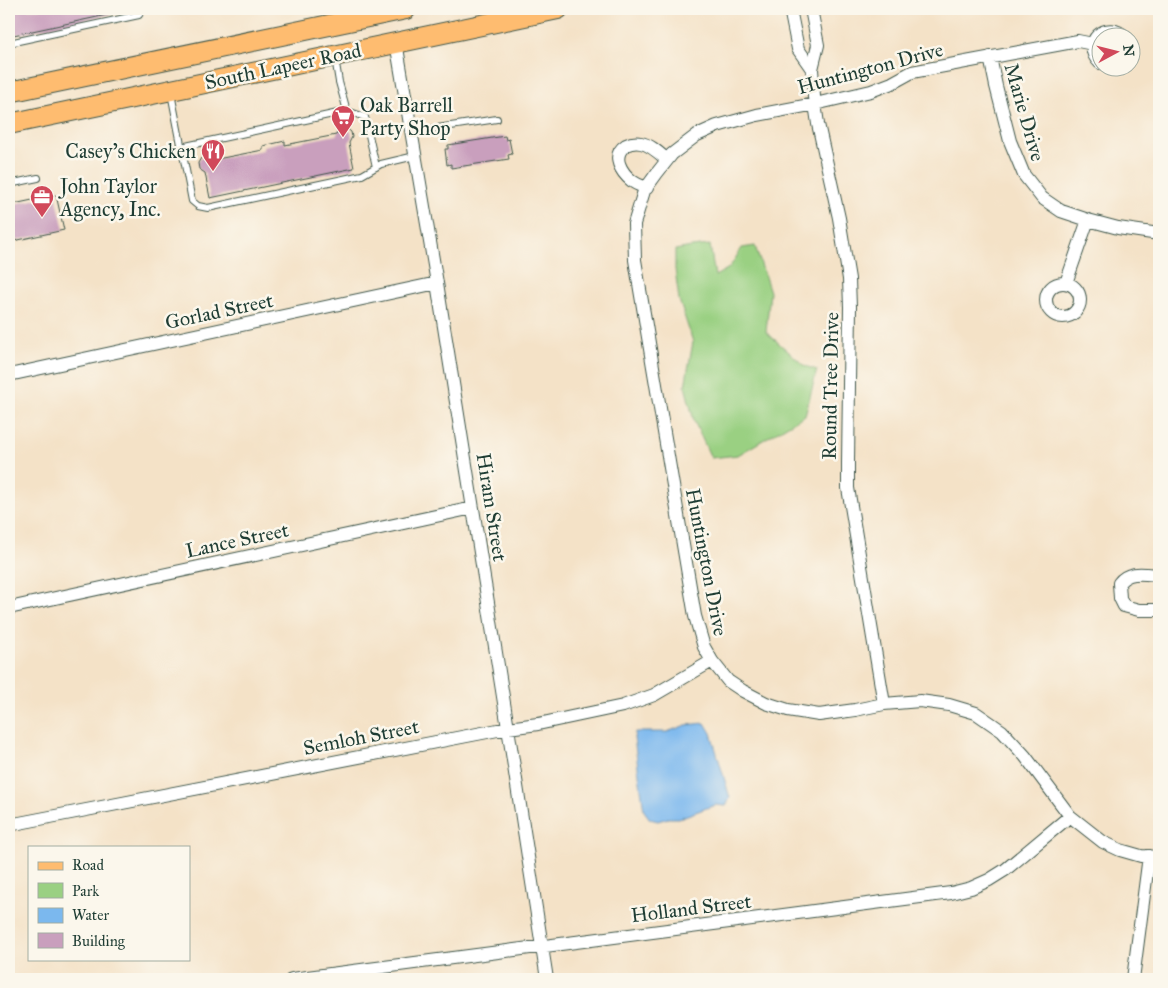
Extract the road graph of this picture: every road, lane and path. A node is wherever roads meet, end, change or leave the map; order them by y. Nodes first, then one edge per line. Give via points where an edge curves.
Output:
1 (142, 9) edge
2 (558, 9) edge
3 (790, 9) edge
4 (811, 9) edge
5 (393, 10) edge
6 (531, 12) edge
7 (396, 42) junction
8 (1090, 43) edge
9 (9, 44) edge
10 (334, 55) junction
11 (990, 57) junction
12 (812, 70) junction
13 (170, 89) junction
14 (13, 92) edge
15 (815, 104) junction
16 (348, 111) junction
17 (497, 119) dead end
18 (12, 123) edge
19 (411, 132) junction
20 (182, 147) junction
21 (415, 156) junction
22 (667, 160) junction
23 (376, 167) junction
24 (38, 178) dead end
25 (9, 184) edge
26 (647, 188) junction
27 (1088, 220) junction
28 (1159, 234) edge
29 (437, 283) junction
30 (1066, 283) dead end
31 (9, 375) edge
32 (473, 508) junction
33 (1159, 575) edge
34 (9, 608) edge
35 (1159, 610) edge
36 (712, 661) junction
37 (884, 704) junction
38 (508, 728) junction
39 (1070, 816) junction
40 (9, 825) edge
41 (1154, 857) edge
42 (542, 946) junction
43 (292, 979) edge
44 (547, 979) edge
45 (1133, 979) edge

1 - 9 lane via 139,15
2 - 6 main road, South Lapeer Road
3 - 12 street, Round Tree Drive via 798,49
4 - 12 street, Round Tree Drive via 818,45
5 - 14 main road, South Lapeer Road
6 - 7 main road, South Lapeer Road
7 - 10 main road, South Lapeer Road
7 - 19 street, Hiram Street
8 - 11 street, Huntington Drive via 1078,40
10 - 13 main road, South Lapeer Road
10 - 16 lane
11 - 15 street, Huntington Drive via 912,72 871,91
11 - 27 street, Marie Drive via 1010,141 1024,175 1042,198 1061,211
12 - 15 street, Round Tree Drive
13 - 18 main road, South Lapeer Road
13 - 20 lane
14 - 18 main road via 9,109
15 - 22 street, Huntington Drive via 717,126 698,135
15 - 37 street, Round Tree Drive via 840,218 849,279 848,488
16 - 20 lane
16 - 23 lane via 365,117
17 - 19 lane
19 - 21 street, Hiram Street
20 - 23 lane via 192,200 198,206 208,208 362,175
21 - 23 lane
21 - 29 street, Hiram Street
22 - 26 street, Huntington Drive
22 - 26 street via 640,142 627,144 620,152 618,158 622,170 633,182
24 - 25 lane
26 - 36 street, Huntington Drive via 634,224 634,260 695,616 704,647
27 - 28 street, Marie Drive
27 - 30 street
29 - 31 street, Gorlad Street
29 - 32 street, Hiram Street
32 - 34 street, Lance Street
32 - 38 street, Hiram Street
33 - 35 street via 1133,574 1118,583 1124,606
36 - 37 street, Huntington Drive via 728,681 743,691 788,710 819,715
36 - 38 street, Semloh Street via 654,695 623,706
37 - 39 street, Huntington Drive via 920,701 976,713 1002,731 1025,756
38 - 40 street, Semloh Street
38 - 42 street, Hiram Street
39 - 41 street, Huntington Drive via 1103,842 1140,856
39 - 42 street, Holland Street via 1005,870 971,888
41 - 45 street
42 - 43 street, Holland Street
42 - 44 street, Hiram Street

